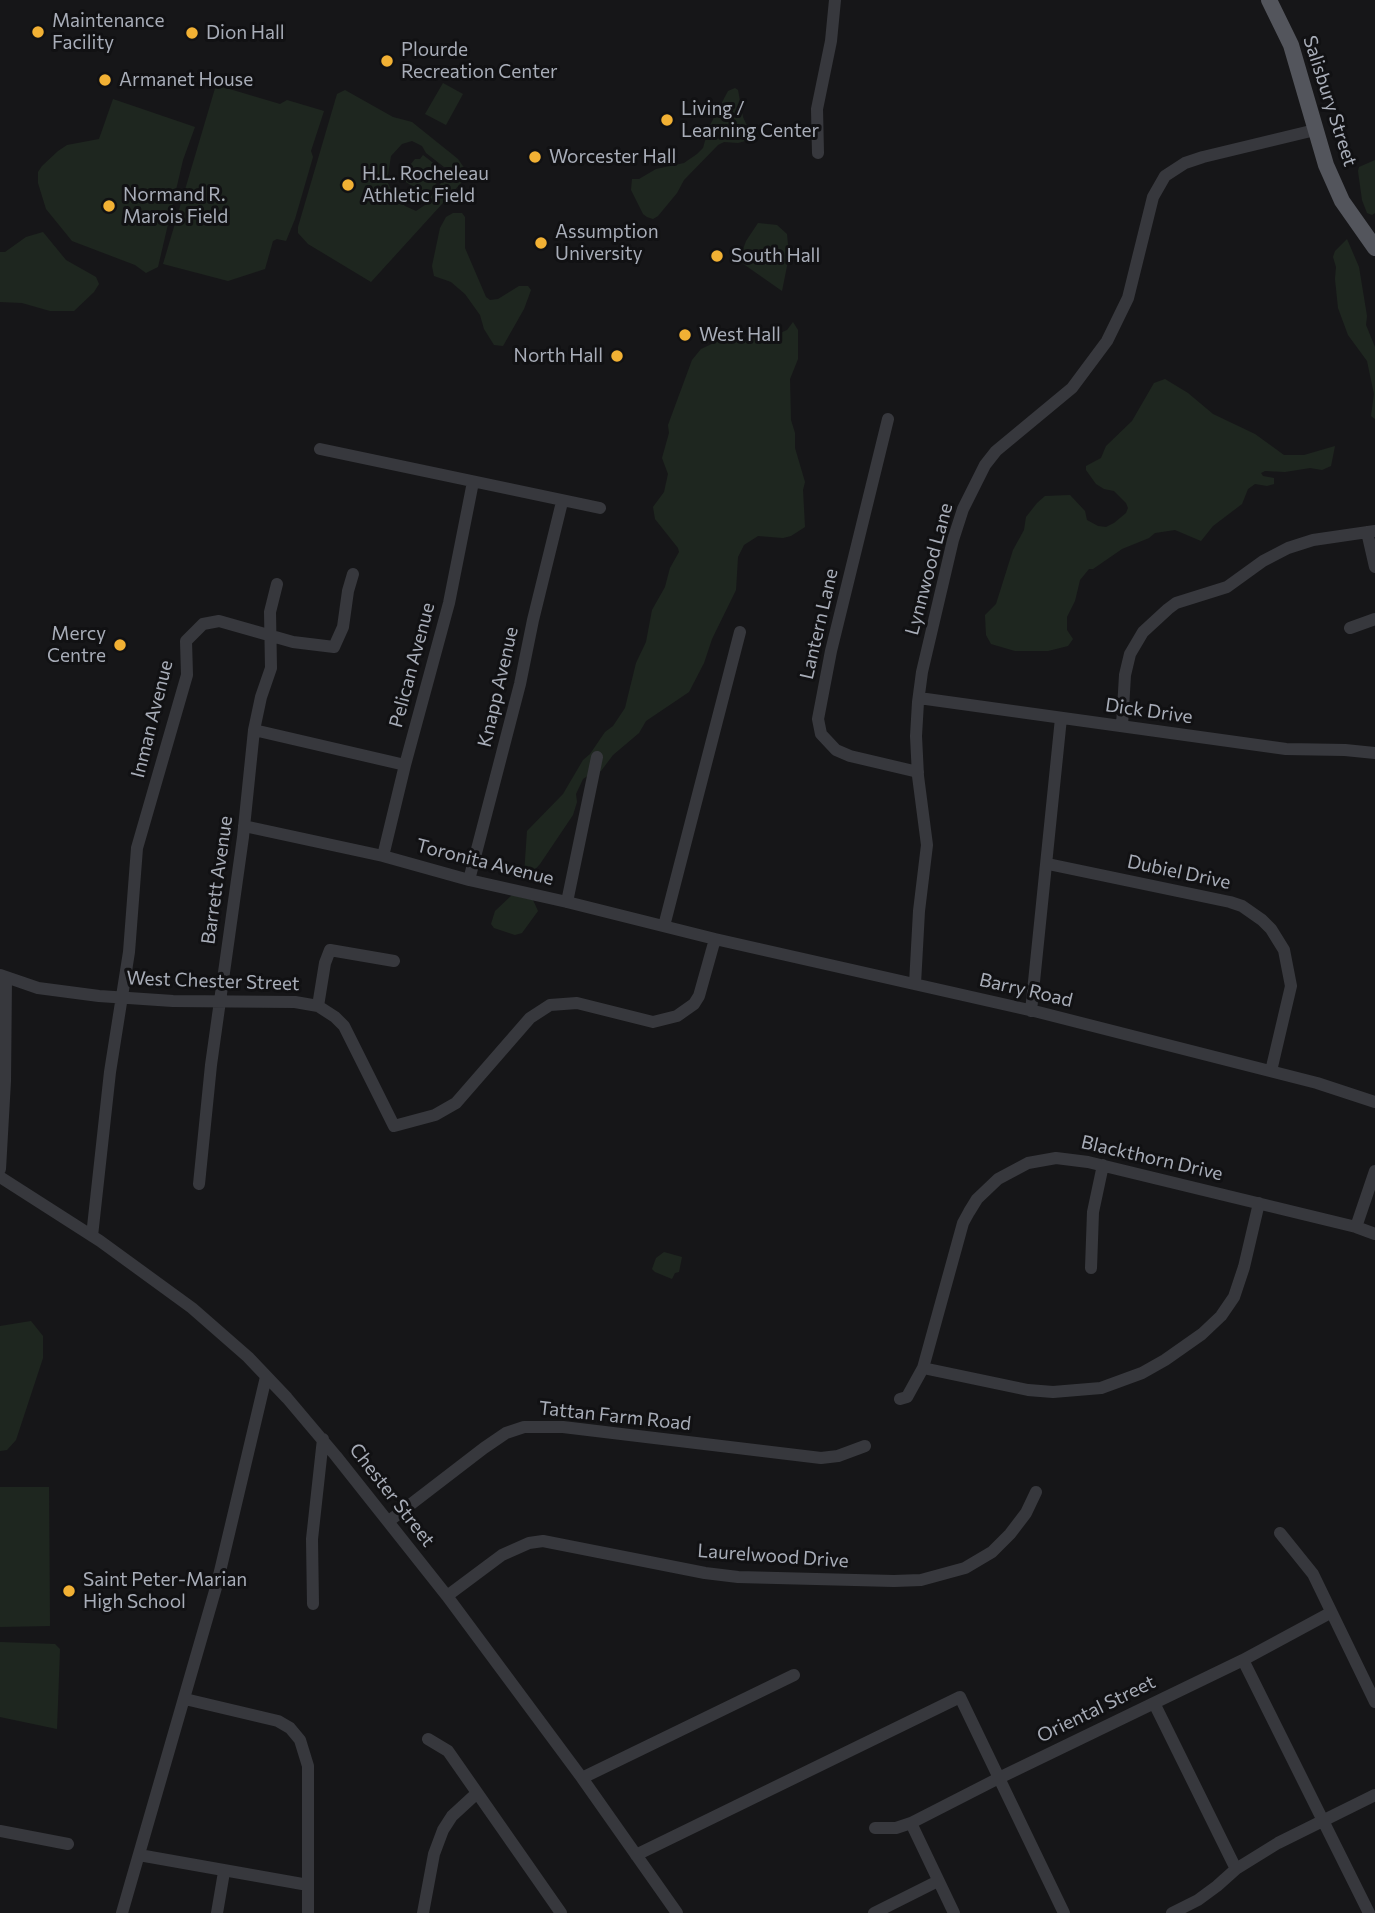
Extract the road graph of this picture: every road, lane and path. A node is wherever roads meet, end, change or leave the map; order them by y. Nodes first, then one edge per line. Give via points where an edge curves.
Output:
1 (835, 0) edge
2 (1269, 0) edge
3 (1315, 130) junction
4 (818, 153) dead end
5 (1375, 248) edge
6 (888, 419) dead end
7 (320, 449) dead end
8 (473, 482) junction
9 (562, 502) junction
10 (600, 508) dead end
11 (1371, 531) edge
12 (1375, 567) edge
13 (353, 574) dead end
14 (277, 584) dead end
15 (1375, 619) edge
16 (1350, 628) dead end
17 (740, 632) dead end
18 (271, 635) junction
19 (919, 698) junction
20 (1062, 718) junction
21 (1122, 726) junction
22 (254, 730) junction
23 (1375, 753) edge
24 (597, 757) dead end
25 (405, 765) junction
26 (918, 772) junction
27 (244, 826) junction
28 (383, 856) junction
29 (1048, 864) junction
30 (469, 880) junction
31 (567, 902) junction
32 (664, 926) junction
33 (715, 939) junction
34 (394, 961) dead end
35 (3, 976) edge
36 (915, 984) junction
37 (121, 998) junction
38 (219, 1002) junction
39 (318, 1006) junction
40 (1031, 1011) junction
41 (1271, 1071) junction
42 (1375, 1102) edge
43 (1103, 1165) junction
44 (0, 1169) edge
45 (1375, 1171) edge
46 (0, 1177) edge
47 (199, 1184) dead end
48 (1259, 1203) junction
49 (1356, 1227) junction
50 (1375, 1234) edge
51 (92, 1236) junction
52 (1091, 1268) dead end
53 (923, 1368) junction
54 (266, 1377) junction
55 (900, 1399) dead end
56 (323, 1439) junction
57 (864, 1446) dead end
58 (1036, 1492) dead end
59 (389, 1521) junction
60 (1280, 1533) dead end
61 (447, 1596) junction
62 (313, 1604) dead end
63 (1330, 1613) junction
64 (1243, 1660) junction
65 (794, 1675) dead end
66 (185, 1699) junction
67 (1375, 1702) edge
68 (1154, 1703) junction
69 (428, 1739) dead end
70 (582, 1778) junction
71 (999, 1778) junction
72 (477, 1793) junction
73 (1375, 1795) edge
74 (1323, 1820) junction
75 (911, 1824) junction
76 (874, 1828) dead end
77 (0, 1831) edge
78 (68, 1844) dead end
79 (139, 1855) junction
80 (636, 1855) junction
81 (1236, 1869) junction
82 (224, 1872) junction
83 (938, 1881) junction
84 (308, 1885) junction
85 (122, 1913) edge
86 (217, 1913) edge
87 (308, 1913) edge
88 (423, 1913) edge
89 (561, 1913) edge
90 (677, 1913) edge
91 (874, 1913) edge
92 (954, 1913) edge
93 (1064, 1913) edge
94 (1172, 1913) edge
95 (1370, 1913) edge

1 - 4 street via 817,109
2 - 3 main road, Salisbury Street via 1291,45
3 - 5 main road, Salisbury Street via 1342,201
3 - 19 street, Lynnwood Lane via 1185,163 1171,170 1158,186 1128,298 1107,341 1072,388 996,451 962,509
6 - 26 street, Lantern Lane via 818,719 821,734 836,750
7 - 8 street
8 - 9 street
8 - 25 street, Pelican Avenue via 452,591
9 - 10 street
9 - 30 street, Knapp Avenue
11 - 12 street
11 - 21 street via 1288,548 1227,587 1168,609 1143,632 1130,654
13 - 18 street, Inman Avenue via 336,647
14 - 18 street, Barrett Avenue via 270,612
15 - 16 street
17 - 32 street
18 - 22 street, Barrett Avenue via 271,668
18 - 37 street, Inman Avenue via 214,622 199,626 186,641 187,675 137,848
19 - 20 street, Dick Drive
19 - 26 street, Lynnwood Lane
20 - 21 street, Dick Drive
20 - 29 street
21 - 23 street, Dick Drive via 1286,749
22 - 25 street
22 - 27 street, Barrett Avenue
24 - 31 street
25 - 28 street, Pelican Avenue
26 - 36 street, Lynnwood Lane via 927,845
27 - 28 street, Toronita Avenue
27 - 38 street, Barrett Avenue
28 - 30 street, Toronita Avenue
29 - 40 street
29 - 41 street, Dubiel Drive via 1230,902 1262,920 1284,950 1290,973 1290,999
30 - 31 street, Toronita Avenue
31 - 32 street, Toronita Avenue
32 - 33 street, Toronita Avenue
33 - 36 street, Barry Road
33 - 39 street, West Chester Street via 702,989 677,1016 642,1020 577,1003 550,1005 530,1018 456,1103 435,1115 394,1126 344,1027
34 - 39 street via 330,950
35 - 37 street, West Chester Street via 49,990
35 - 44 street via 5,1081
36 - 40 street, Barry Road
37 - 38 street, West Chester Street
37 - 51 street, Inman Avenue
38 - 39 street, West Chester Street
38 - 47 street, Barrett Avenue
40 - 41 street, Barry Road
41 - 42 street, Barry Road
43 - 48 street, Blackthorn Drive
43 - 52 street via 1092,1222
43 - 53 street, Blackthorn Drive via 1072,1159 1040,1160 1014,1169 977,1199 963,1223
45 - 49 street
46 - 51 street, Chester Street
48 - 49 street, Blackthorn Drive
48 - 53 street via 1234,1297 1221,1316 1142,1373 1101,1388 1053,1392
49 - 50 street, Blackthorn Drive
51 - 54 street, Chester Street via 197,1312
53 - 55 street, Blackthorn Drive via 907,1397
54 - 56 street, Chester Street
54 - 66 street
56 - 59 street, Chester Street
56 - 62 street via 312,1539
57 - 59 street, Tattan Farm Road via 821,1458 563,1427 524,1427 490,1443
58 - 61 street, Laurelwood Drive via 1026,1513 992,1552 965,1568 921,1580 738,1577 543,1541 502,1555
59 - 61 street, Chester Street
60 - 63 street via 1312,1574
61 - 70 street, Chester Street
63 - 64 street, Oriental Street
63 - 67 street
64 - 68 street, Oriental Street
64 - 74 street
65 - 70 street
66 - 79 street
66 - 84 street via 278,1721 300,1740 309,1766
68 - 71 street, Oriental Street
68 - 81 street
69 - 72 street via 448,1751
70 - 80 street, Chester Street
71 - 75 street, Oriental Street
71 - 80 street via 960,1697
71 - 93 street
72 - 88 street via 443,1830
72 - 89 street
73 - 74 street
74 - 81 street
74 - 95 street
75 - 76 street, Oriental Street
75 - 83 street
77 - 78 street
79 - 82 street
79 - 85 street
80 - 90 street, Chester Street
81 - 94 street
82 - 84 street
82 - 86 street
83 - 91 street
83 - 92 street
84 - 87 street

